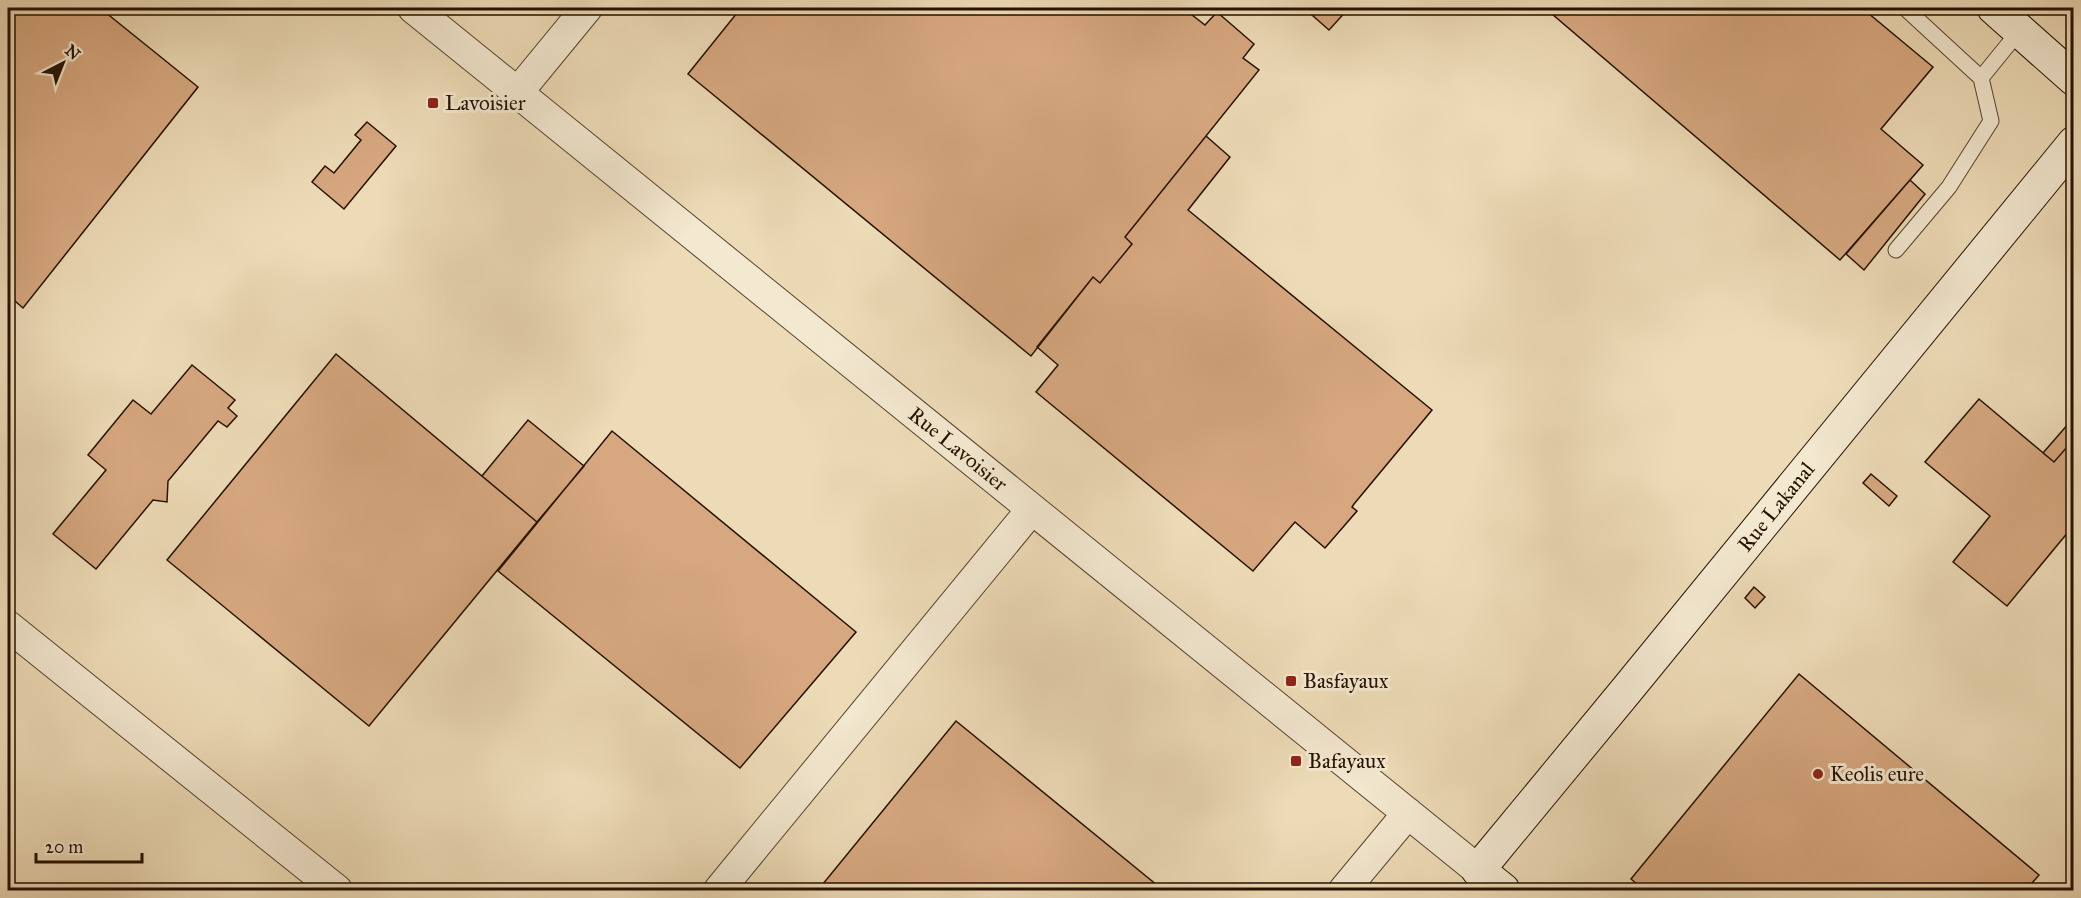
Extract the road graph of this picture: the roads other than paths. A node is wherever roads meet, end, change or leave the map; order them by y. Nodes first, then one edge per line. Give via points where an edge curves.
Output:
1 (414, 8) edge
2 (587, 8) edge
3 (1905, 8) edge
4 (1994, 8) edge
5 (2020, 30) junction
6 (1981, 78) junction
7 (2073, 79) edge
8 (518, 92) junction
9 (2073, 143) edge
10 (1896, 250) dead end
11 (1032, 509) junction
12 (8, 626) edge
13 (1408, 813) junction
14 (1478, 870) junction
15 (337, 891) edge
16 (719, 891) edge
17 (1344, 891) edge
18 (1503, 891) edge

1 - 8 street, Rue Lavoisier
2 - 8 street
3 - 6 lane
4 - 5 street
5 - 6 lane
5 - 7 street
6 - 10 lane via 1991,121 1949,187
8 - 11 street, Rue Lavoisier
9 - 14 street, Rue Lakanal
11 - 13 street, Rue Lavoisier
11 - 16 street
12 - 15 street
13 - 14 street, Rue Lavoisier
13 - 17 street
14 - 18 street, Rue Lavoisier

